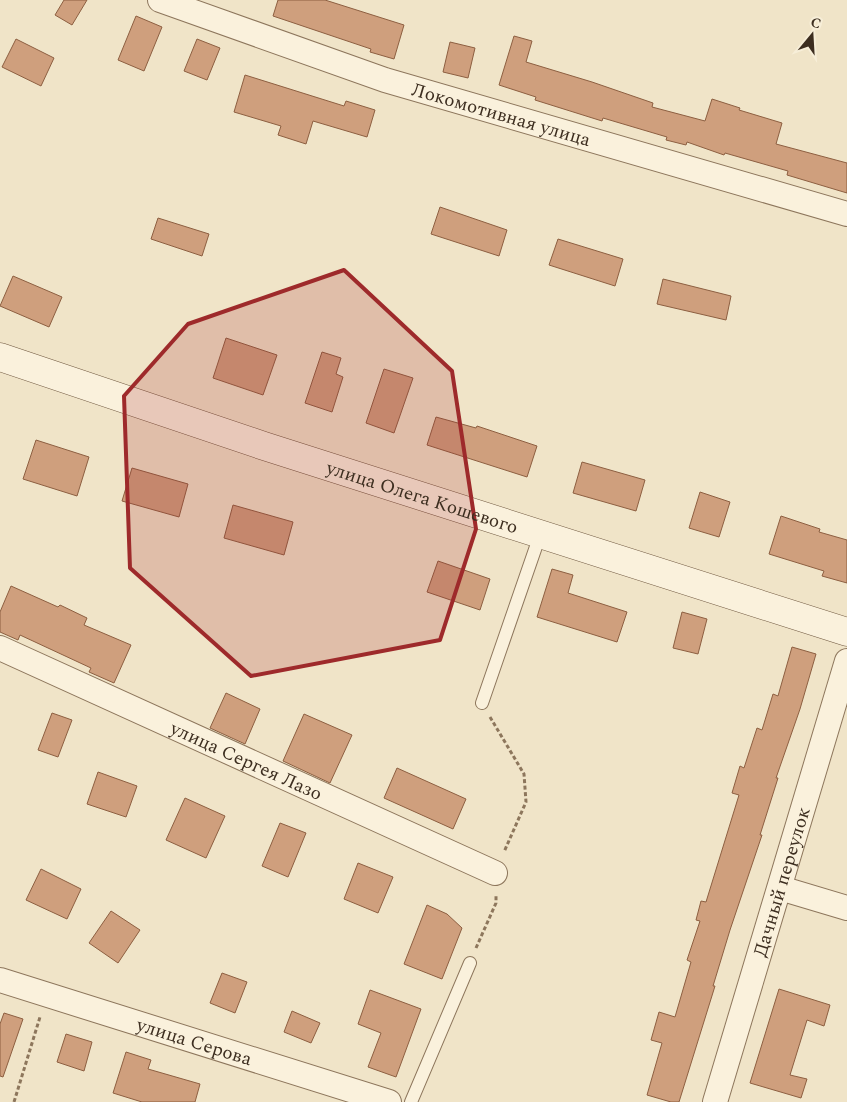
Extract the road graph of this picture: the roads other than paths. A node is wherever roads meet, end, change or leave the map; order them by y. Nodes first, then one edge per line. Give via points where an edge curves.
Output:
1 (160, 0) edge
2 (847, 214) edge
3 (0, 358) edge
4 (540, 535) junction
5 (847, 632) edge
6 (0, 648) edge
7 (847, 661) edge
8 (482, 703) road end
9 (494, 873) road end
10 (780, 888) junction
11 (847, 908) edge
12 (470, 963) road end
13 (0, 980) edge
14 (389, 1102) edge
15 (411, 1102) edge
16 (715, 1102) edge

1 - 2 street, Локомотивная улица via 385,80
3 - 4 street, улица Олега Кошевого
4 - 5 street, улица Олега Кошевого
4 - 8 lane
6 - 9 street, улица Сергея Лазо
7 - 10 street, Дачный переулок
10 - 11 street
10 - 16 street, Дачный переулок
12 - 15 lane
13 - 14 street, улица Серова

